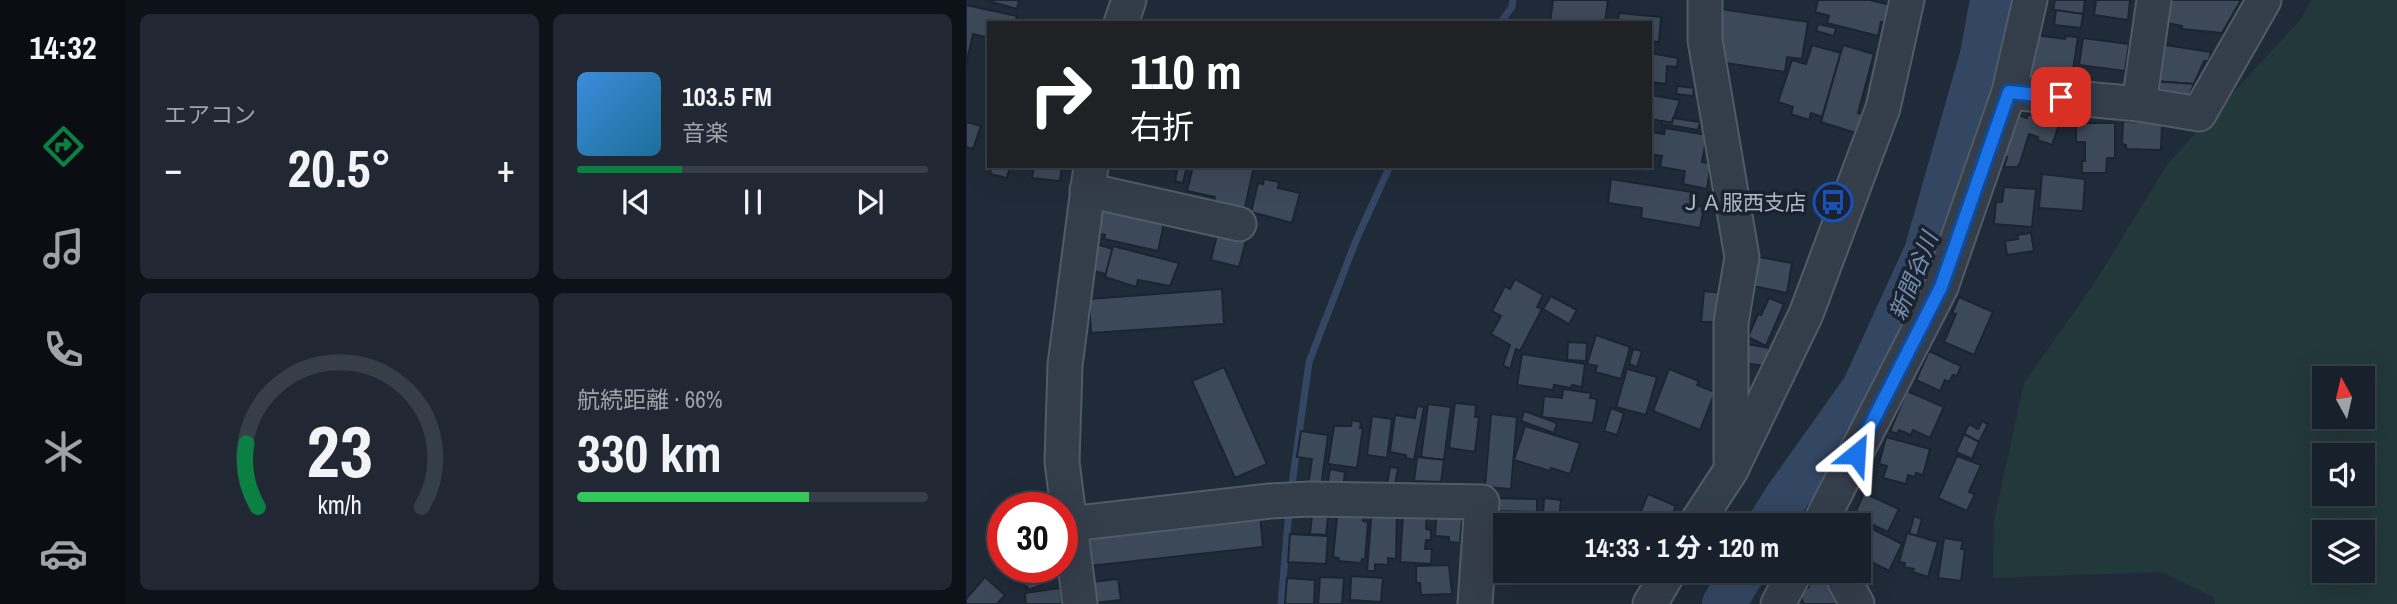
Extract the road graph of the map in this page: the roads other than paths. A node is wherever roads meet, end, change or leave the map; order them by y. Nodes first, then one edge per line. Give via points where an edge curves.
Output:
1 (1129, 0) edge
2 (1705, 0) edge
3 (1907, 0) edge
4 (2030, 0) edge
5 (2154, 0) edge
6 (2264, 0) edge
7 (1122, 21) edge
8 (2009, 92) junction
9 (2139, 104) junction
10 (1089, 178) edge
11 (1239, 224) dead end
12 (1731, 470) junction
13 (1066, 492) edge
14 (1703, 513) edge
15 (1825, 513) edge
16 (1078, 523) edge
17 (1077, 583) edge
18 (1662, 583) edge
19 (1790, 583) edge
20 (1846, 583) edge
21 (1080, 604) edge
22 (1475, 604) edge
23 (1650, 604) edge
24 (1779, 604) edge
25 (1857, 604) edge

1 - 7 street
2 - 12 street via 1705,40 1742,257 1731,323
3 - 12 street via 1874,134 1806,314
4 - 8 street
5 - 9 street
6 - 9 street via 2199,114
8 - 9 street
8 - 15 street via 1941,287
10 - 11 street
10 - 13 street via 1065,365 1062,462
12 - 14 street
16 - 22 street via 1270,501 1482,502
17 - 21 street
18 - 23 street
19 - 24 street
20 - 25 street

